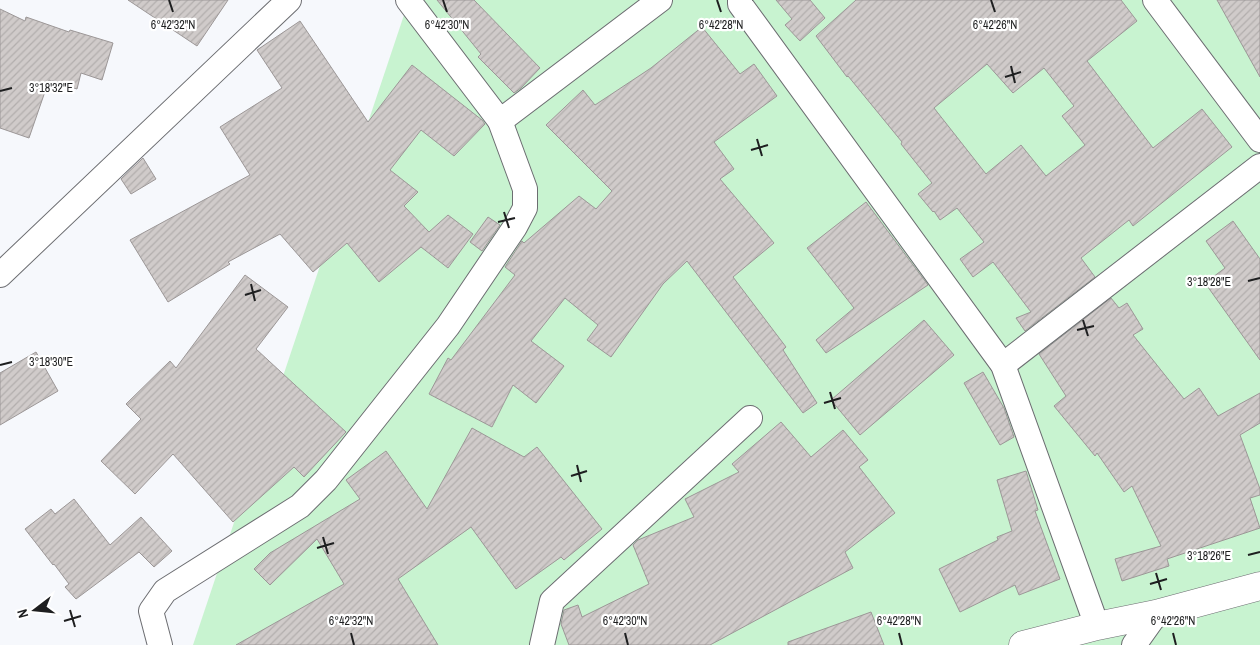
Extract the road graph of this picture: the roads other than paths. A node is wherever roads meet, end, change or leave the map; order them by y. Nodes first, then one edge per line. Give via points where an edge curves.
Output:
1 (289, 0) edge
2 (408, 0) edge
3 (660, 0) edge
4 (740, 0) edge
5 (1155, 0) edge
6 (500, 121) junction
7 (1260, 140) edge
8 (1260, 166) edge
9 (0, 275) edge
10 (1003, 365) junction
11 (750, 418) dead end
12 (1260, 586) edge
13 (1156, 614) junction
14 (1097, 626) junction
15 (160, 645) edge
16 (542, 645) edge
17 (1022, 645) edge
18 (1134, 645) edge

1 - 9 street
2 - 6 street
3 - 6 street
4 - 10 street
5 - 7 street
6 - 15 street via 525,189 525,208 515,227 448,326 326,480 300,506 165,591 151,611
8 - 10 street
10 - 14 street
11 - 16 street via 552,601
12 - 13 main road
13 - 14 main road
13 - 18 street
14 - 17 main road

